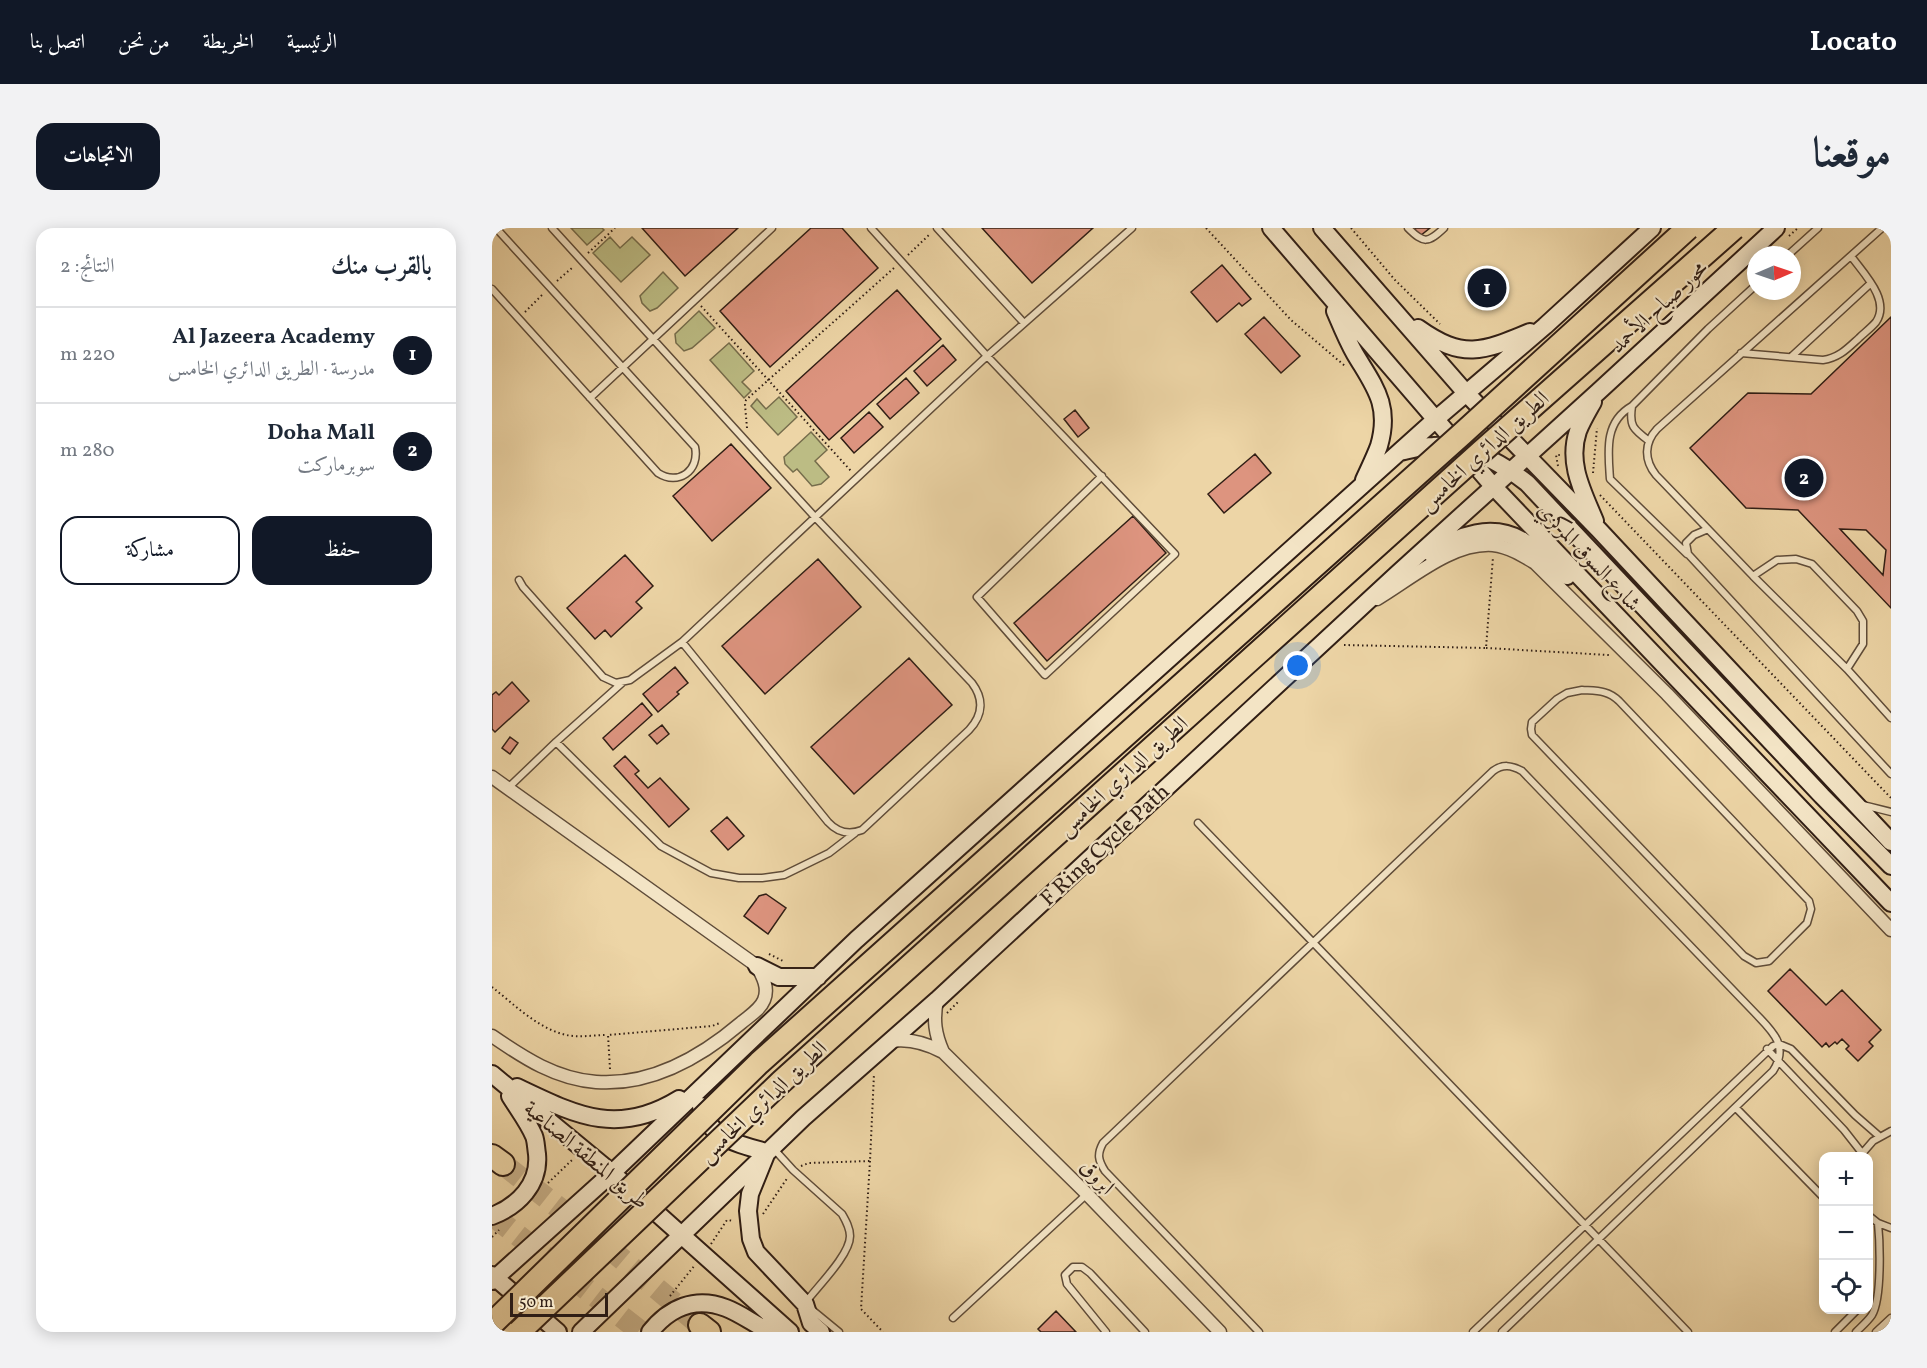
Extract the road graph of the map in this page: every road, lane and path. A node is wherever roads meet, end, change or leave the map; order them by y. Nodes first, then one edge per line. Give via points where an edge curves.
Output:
1 (496, 228) edge
2 (552, 228) edge
3 (615, 228) edge
4 (772, 228) edge
5 (871, 228) edge
6 (937, 228) edge
7 (1132, 228) edge
8 (1206, 228) edge
9 (1271, 228) edge
10 (1322, 228) edge
11 (1351, 228) edge
12 (1408, 228) edge
13 (1444, 228) edge
14 (1652, 228) edge
15 (1688, 228) edge
16 (1734, 228) edge
17 (1776, 228) edge
18 (1818, 228) edge
19 (1882, 228) edge
20 (1798, 246) edge
21 (1851, 256) junction
22 (581, 259) junction
23 (902, 262) junction
24 (1870, 284) junction
25 (550, 287) junction
26 (492, 289) edge
27 (1747, 293) edge
28 (1327, 294) junction
29 (695, 299) junction
30 (1397, 314) junction
31 (518, 318) junction
32 (1024, 323) junction
33 (1443, 326) dead end
34 (1545, 326) junction
35 (653, 339) junction
36 (1741, 353) junction
37 (987, 356) junction
38 (1791, 357) junction
39 (622, 368) junction
40 (1347, 368) dead end
41 (768, 380) junction
42 (1598, 392) junction
43 (1466, 393) junction
44 (590, 398) junction
45 (1632, 406) junction
46 (1436, 419) junction
47 (1598, 420) dead end
48 (741, 435) junction
49 (1649, 441) junction
50 (1460, 448) junction
51 (1399, 453) junction
52 (1574, 456) junction
53 (1527, 457) junction
54 (1511, 471) junction
55 (1102, 476) junction
56 (856, 477) junction
57 (1548, 478) junction
58 (1593, 478) dead end
59 (1362, 486) junction
60 (1493, 486) junction
61 (1597, 486) dead end
62 (814, 516) junction
63 (1708, 529) junction
64 (1599, 530) junction
65 (1494, 545) junction
66 (1688, 554) junction
67 (1397, 574) junction
68 (1753, 576) junction
69 (519, 580) dead end
70 (1606, 606) junction
71 (1354, 614) junction
72 (682, 642) junction
73 (1337, 645) dead end
74 (1486, 648) junction
75 (1616, 656) dead end
76 (1847, 669) junction
77 (623, 683) junction
78 (1891, 718) edge
79 (556, 742) junction
80 (1891, 774) edge
81 (1689, 776) joint
82 (492, 777) edge
83 (508, 789) junction
84 (1891, 798) edge
85 (1854, 802) junction
86 (1891, 812) edge
87 (1198, 823) dead end
88 (855, 832) junction
89 (1891, 842) edge
90 (1891, 866) edge
91 (1891, 903) edge
92 (1891, 930) edge
93 (1314, 943) junction
94 (790, 965) dead end
95 (757, 966) junction
96 (818, 976) junction
97 (492, 987) edge
98 (937, 1000) junction
99 (960, 1001) dead end
100 (934, 1025) junction
101 (608, 1035) dead end
102 (492, 1036) edge
103 (890, 1041) junction
104 (1779, 1044) junction
105 (1767, 1049) junction
106 (943, 1052) junction
107 (1779, 1061) junction
108 (874, 1073) dead end
109 (493, 1075) edge
110 (703, 1084) junction
111 (1736, 1108) junction
112 (1891, 1131) edge
113 (1880, 1136) junction
114 (769, 1149) junction
115 (1859, 1152) edge
116 (1864, 1152) edge
117 (870, 1161) junction
118 (793, 1170) junction
119 (612, 1173) junction
120 (1819, 1193) edge
121 (1087, 1194) junction
122 (492, 1216) edge
123 (1873, 1219) edge
124 (748, 1222) junction
125 (1878, 1223) junction
126 (1584, 1224) junction
127 (1891, 1228) edge
128 (681, 1234) junction
129 (1599, 1239) junction
130 (704, 1255) junction
131 (493, 1278) edge
132 (668, 1298) dead end
133 (805, 1304) junction
134 (1853, 1314) edge
135 (953, 1318) dead end
136 (1891, 1318) edge
137 (492, 1324) edge
138 (519, 1332) edge
139 (558, 1332) edge
140 (581, 1332) edge
141 (650, 1332) edge
142 (772, 1332) edge
143 (790, 1332) edge
144 (821, 1332) edge
145 (838, 1332) edge
146 (883, 1332) edge
147 (1106, 1332) edge
148 (1145, 1332) edge
149 (1220, 1332) edge
150 (1259, 1332) edge
151 (1473, 1332) edge
152 (1502, 1332) edge
153 (1688, 1332) edge
154 (1835, 1332) edge
155 (1856, 1332) edge
156 (1876, 1332) edge

1 - 25 lane
2 - 22 lane
3 - 22 path
4 - 29 lane
5 - 23 lane
6 - 23 path
6 - 32 lane
7 - 32 lane
8 - 40 path via 1291,320
9 - 28 street, شارع السوق المركزي
10 - 30 street, شارع السوق المركزي
11 - 33 path via 1395,280
12 - 13 lane via 1422,240 1428,240
14 - 34 street
15 - 137 highway, الطريق الدائري الخامس, bridge via 759,1063
16 - 138 highway, الطريق الدائري الخامس, bridge via 790,1074
17 - 42 street, محور صباح الأحمد
18 - 20 lane
19 - 21 lane
21 - 24 lane
21 - 36 lane
22 - 25 path
22 - 35 lane
23 - 37 lane
23 - 41 path
24 - 38 lane
24 - 38 lane via 1881,305 1872,326 1835,357
25 - 31 path
25 - 39 lane
26 - 31 lane
27 - 45 lane
28 - 46 street, شارع السوق المركزي
28 - 59 street via 1354,352 1376,387 1382,407 1379,445
29 - 35 lane
29 - 41 path
30 - 34 street via 1437,342 1458,349 1495,347
30 - 43 street, شارع السوق المركزي
31 - 44 lane
32 - 37 lane
34 - 43 street
35 - 39 lane
35 - 48 lane
36 - 38 lane
36 - 49 lane via 1657,429
37 - 55 lane
37 - 56 lane
39 - 44 lane
39 - 44 lane via 695,447 696,458 689,472 674,478 658,473
41 - 48 path via 746,400 748,426
41 - 56 path
42 - 52 street via 1578,430
42 - 53 street, الطريق الدائري الخامس
43 - 46 street
43 - 53 street, شارع السوق المركزي
45 - 49 lane via 1633,429
45 - 66 lane via 1613,423 1608,450 1610,479
46 - 50 street, شارع السوق المركزي
46 - 51 street
47 - 58 path
48 - 62 lane
49 - 63 lane via 1647,456 1652,469
50 - 51 street via 1432,446
50 - 54 street
50 - 60 street, شارع السوق المركزي
51 - 59 street
52 - 57 path via 1556,455 1558,469
52 - 64 street via 1577,478
53 - 54 street, الطريق الدائري الخامس
53 - 57 street, شارع السوق المركزي
54 - 60 street, الطريق الدائري الخامس
54 - 90 street via 1535,491
55 - 55 lane via 1175,554 1046,675 977,597
56 - 62 lane
57 - 64 street, شارع السوق المركزي
59 - 96 street
60 - 67 street, الطريق الدائري الخامس
60 - 70 street, شارع السوق المركزي
61 - 84 path via 1600,495
62 - 72 lane
62 - 88 lane via 972,683 980,698 980,716 975,723 862,830
63 - 66 lane via 1686,543
63 - 68 lane
64 - 85 street, شارع السوق المركزي
65 - 71 street, شارع السوق المركزي via 1456,551
65 - 74 path
65 - 92 street, شارع السوق المركزي via 1518,553 1545,572
66 - 80 lane
67 - 70 street via 1464,535 1504,534 1523,541
67 - 71 street, الطريق الدائري الخامس
68 - 76 lane
68 - 76 lane via 1777,560 1796,558 1812,564 1863,621 1863,644
69 - 77 lane via 603,677
70 - 91 street, شارع السوق المركزي
71 - 98 street, الطريق الدائري الخامس
72 - 77 lane
72 - 88 lane via 828,822 840,831
73 - 74 path
74 - 75 path
76 - 78 lane
77 - 79 lane
79 - 83 lane
79 - 88 lane via 661,846 711,873 739,878 784,875 829,853
81 - 81 lane via 1611,693 1567,693 1532,722 1532,735 1744,956 1756,963 1769,961 1807,923 1809,901
82 - 83 street
83 - 95 street
85 - 86 lane
85 - 89 street, شارع السوق المركزي
87 - 93 lane
93 - 104 lane via 1492,771 1515,767 1745,1003
93 - 126 lane
93 - 150 lane via 1103,1143 1098,1154 1105,1171
94 - 95 path via 767,954
95 - 96 street via 779,977
95 - 102 street, طريق المنطقة الصناعية via 766,986 760,1008 705,1049 646,1077 597,1082 559,1074
96 - 110 street
97 - 101 path via 555,1031 572,1036
98 - 100 street, ابروق
98 - 103 street, الطريق الدائري الخامس
99 - 100 path
100 - 106 street, ابروق
103 - 106 street, ابروق via 913,1040
103 - 114 street, الطريق الدائري الخامس
104 - 105 lane
104 - 107 lane
104 - 113 lane via 1791,1049
105 - 107 lane
105 - 126 lane
106 - 121 street, ابروق
107 - 111 lane
107 - 115 lane via 1844,1130
108 - 117 path
109 - 110 street via 567,1111 616,1121 667,1106
109 - 119 street, طريق المنطقة الصناعية
109 - 122 street via 535,1138 537,1162 533,1180 522,1198 507,1211
110 - 114 street via 699,1095 711,1128 725,1139
110 - 119 street
111 - 120 lane
111 - 129 lane
112 - 113 lane
113 - 116 lane
114 - 118 lane
114 - 124 street via 750,1194
114 - 128 street, الطريق الدائري الخامس
117 - 118 path via 809,1163
117 - 146 path via 861,1309
118 - 124 path via 758,1221
118 - 133 lane via 842,1214 850,1236 844,1252
119 - 128 street, طريق المنطقة الصناعية
119 - 131 street
121 - 135 lane
121 - 149 street, ابروق
123 - 125 lane
124 - 130 path via 727,1220
124 - 133 street via 756,1252
125 - 127 lane
125 - 155 lane via 1881,1251 1877,1304
126 - 129 lane
126 - 151 lane
128 - 130 street, طريق المنطقة الصناعية
128 - 140 street, الطريق الدائري الخامس
129 - 152 lane
129 - 153 lane
130 - 132 path
130 - 143 street, طريق المنطقة الصناعية
131 - 139 street
133 - 144 street via 812,1323
133 - 145 lane
134 - 154 lane
136 - 156 lane
141 - 142 street via 669,1312 699,1304 726,1308
147 - 148 lane via 1067,1284 1065,1275 1073,1267 1090,1273

